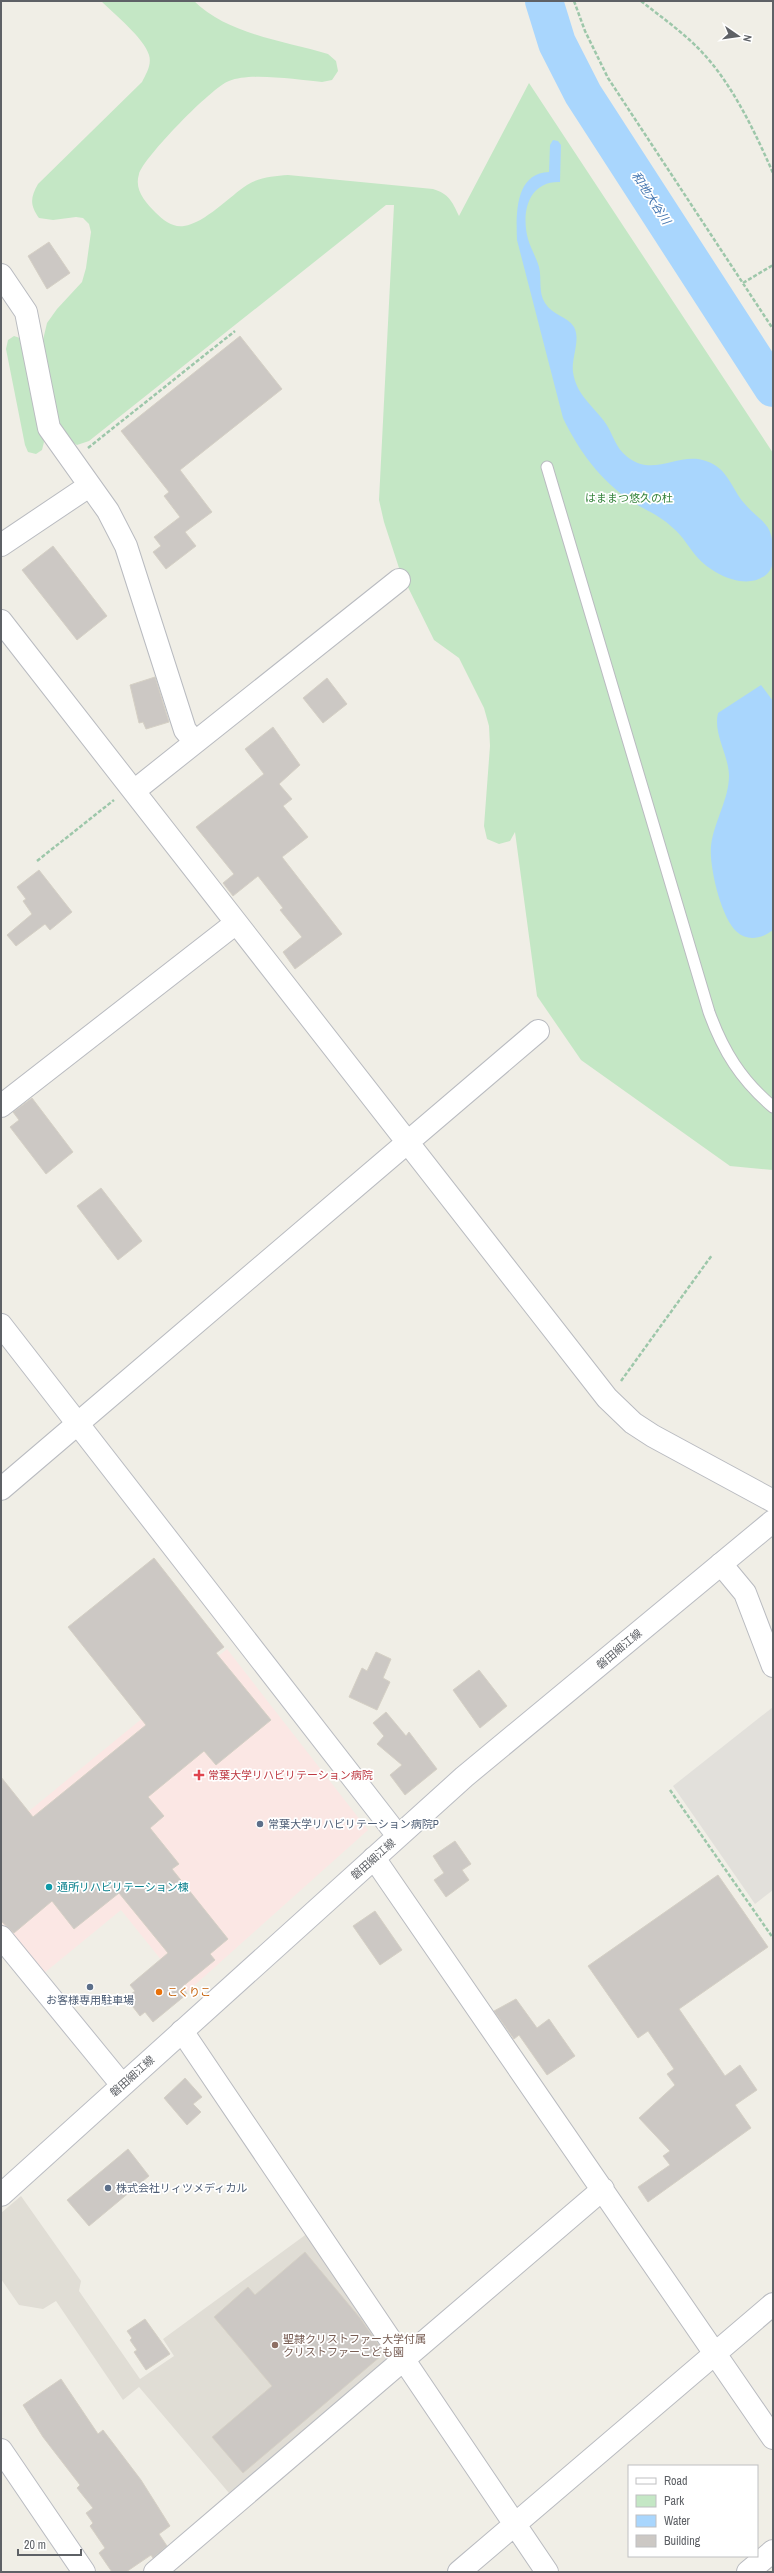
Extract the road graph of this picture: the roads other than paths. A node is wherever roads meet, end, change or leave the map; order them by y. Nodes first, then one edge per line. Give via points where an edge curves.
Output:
1 (1, 275) edge
2 (547, 467) dead end
3 (88, 486) junction
4 (1, 545) edge
5 (399, 580) dead end
6 (1, 621) edge
7 (195, 742) junction
8 (132, 789) junction
9 (236, 923) junction
10 (538, 1031) dead end
11 (1, 1106) edge
12 (773, 1106) edge
13 (407, 1142) junction
14 (1, 1325) edge
15 (77, 1424) junction
16 (1, 1490) edge
17 (773, 1501) edge
18 (773, 1521) edge
19 (721, 1564) junction
20 (773, 1666) edge
21 (398, 1836) junction
22 (374, 1858) junction
23 (1, 1937) edge
24 (182, 2031) junction
25 (122, 2085) junction
26 (603, 2189) junction
27 (1, 2194) edge
28 (773, 2304) edge
29 (715, 2352) junction
30 (403, 2360) junction
31 (773, 2438) edge
32 (1, 2450) edge
33 (515, 2524) junction
34 (773, 2551) edge
35 (84, 2572) edge
36 (155, 2572) edge
37 (459, 2572) edge
38 (547, 2572) edge
39 (748, 2572) edge

1 - 3 street via 26,312 49,428
2 - 12 lane via 711,1019 734,1067 753,1090
3 - 4 street
3 - 7 street via 108,511 126,546 185,730
5 - 7 street
6 - 8 street
7 - 8 street
8 - 9 street
9 - 11 street
9 - 13 street
10 - 13 street
13 - 15 street
13 - 17 street via 607,1398 633,1423 652,1436
14 - 15 street
15 - 16 street
15 - 21 street
18 - 19 street, 磐田細江線
19 - 20 street via 745,1593
19 - 21 street, 磐田細江線 via 464,1777
21 - 22 street, 磐田細江線
22 - 24 street, 磐田細江線
22 - 26 street
23 - 25 street
24 - 25 street, 磐田細江線
24 - 30 street
25 - 27 street, 磐田細江線
26 - 29 street
26 - 30 street
28 - 29 street
29 - 31 street
29 - 33 street
30 - 33 street
30 - 36 street
32 - 35 street
33 - 37 street
33 - 38 street
34 - 39 street

